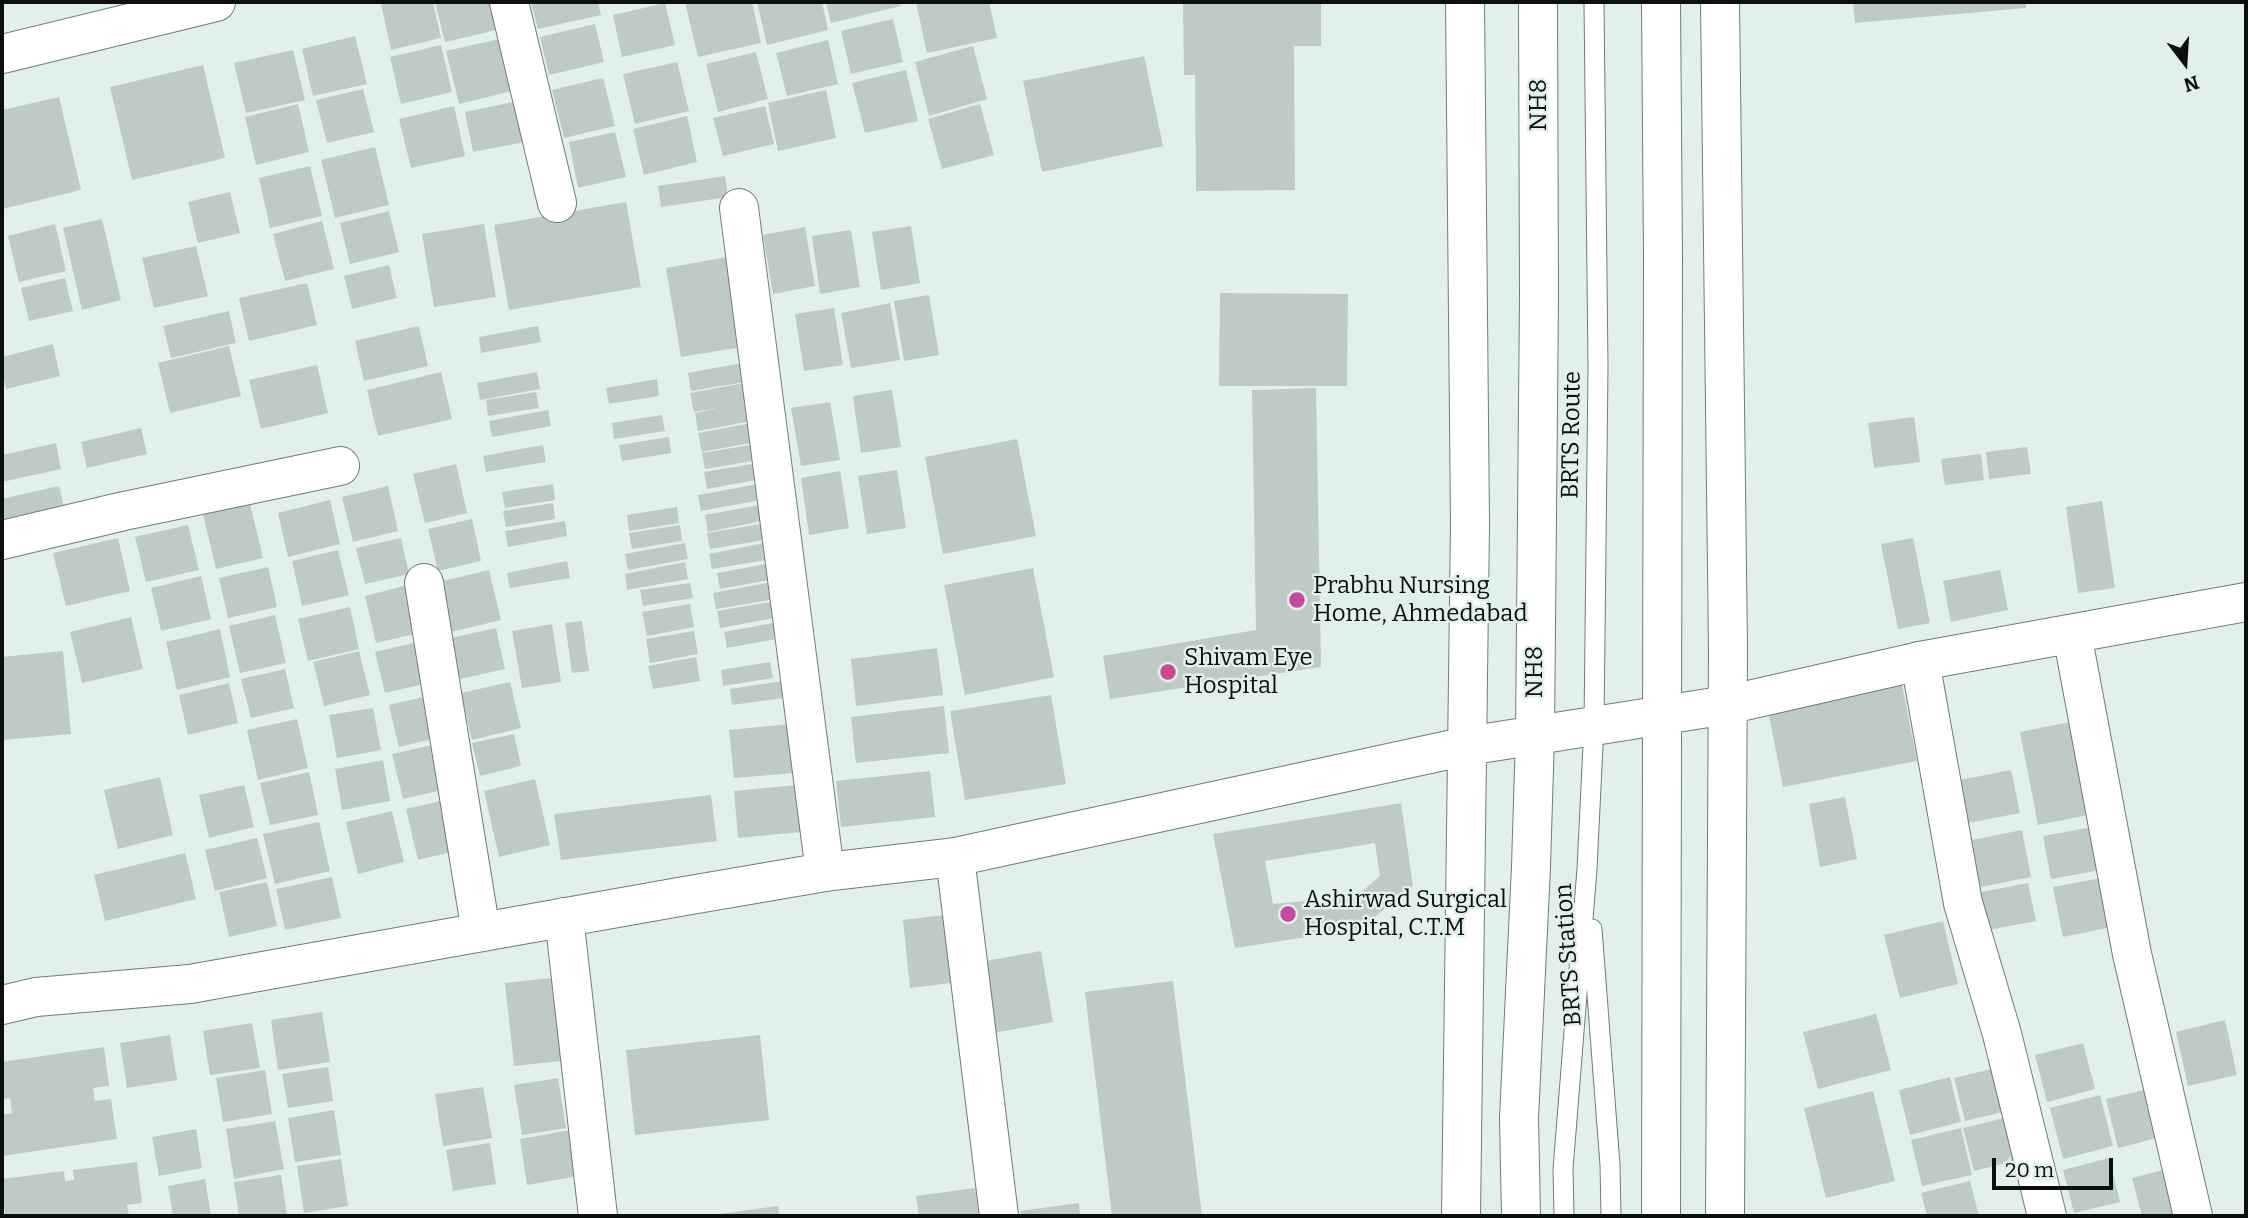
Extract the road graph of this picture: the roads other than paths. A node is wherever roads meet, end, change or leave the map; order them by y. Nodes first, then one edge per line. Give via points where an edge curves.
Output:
1 (216, 2) edge
2 (509, 2) edge
3 (1465, 2) edge
4 (1538, 2) edge
5 (1594, 2) edge
6 (1661, 2) edge
7 (1720, 2) edge
8 (2, 54) edge
9 (557, 203) dead end
10 (739, 208) dead end
11 (340, 466) dead end
12 (2, 540) edge
13 (424, 583) dead end
14 (2246, 602) edge
15 (2072, 634) junction
16 (1920, 662) junction
17 (1727, 705) junction
18 (1663, 714) junction
19 (1594, 725) junction
20 (1535, 735) junction
21 (1466, 746) junction
22 (955, 857) junction
23 (1587, 869) junction
24 (825, 872) junction
25 (564, 917) junction
26 (481, 932) junction
27 (2, 1005) edge
28 (598, 1216) edge
29 (999, 1216) edge
30 (1461, 1216) edge
31 (1521, 1216) edge
32 (1563, 1216) edge
33 (1611, 1216) edge
34 (1661, 1216) edge
35 (1725, 1216) edge
36 (2046, 1216) edge
37 (2193, 1216) edge

1 - 8 street
2 - 9 street
3 - 21 street via 1470,511
4 - 20 street, NH8
5 - 19 lane, BRTS Route via 1598,367
6 - 18 street
7 - 17 street
10 - 24 street
11 - 12 street
13 - 26 street
14 - 15 street
15 - 16 street
15 - 37 street via 2132,954
16 - 17 street
16 - 36 street via 1964,903 2002,1034
17 - 18 street
17 - 35 street
18 - 19 street
18 - 34 street
19 - 20 street
19 - 23 lane, BRTS Route
20 - 21 street
20 - 31 street, NH8 via 1519,1118
21 - 22 street
21 - 30 street
22 - 24 street
22 - 29 street
23 - 32 lane, BRTS Station
23 - 33 lane, BRTS Station
24 - 25 street
25 - 26 street
25 - 28 street
26 - 27 street via 190,984 36,997

